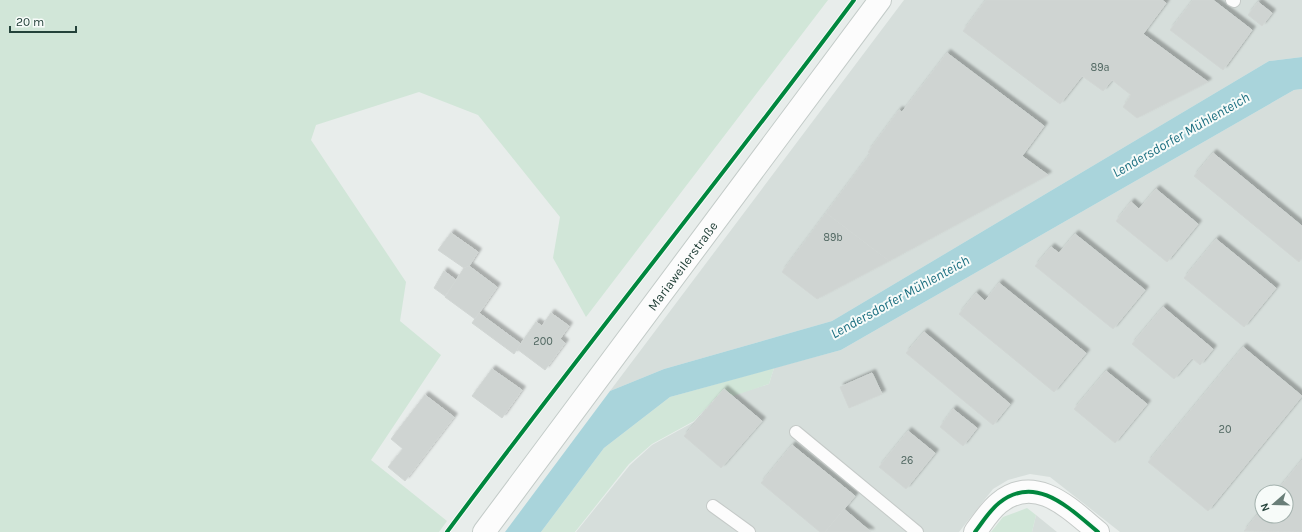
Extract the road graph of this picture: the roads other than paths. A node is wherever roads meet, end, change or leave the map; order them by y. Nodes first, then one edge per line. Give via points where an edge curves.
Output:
1 (880, 0) edge
2 (796, 432) dead end
3 (713, 506) dead end
4 (484, 532) edge
5 (748, 532) edge
6 (917, 532) edge
7 (975, 532) edge
8 (1098, 532) edge

1 - 4 main road, Mariaweilerstraße
2 - 6 lane
3 - 5 lane
7 - 8 main road via 998,504 1011,496 1026,492 1047,495 1063,503

